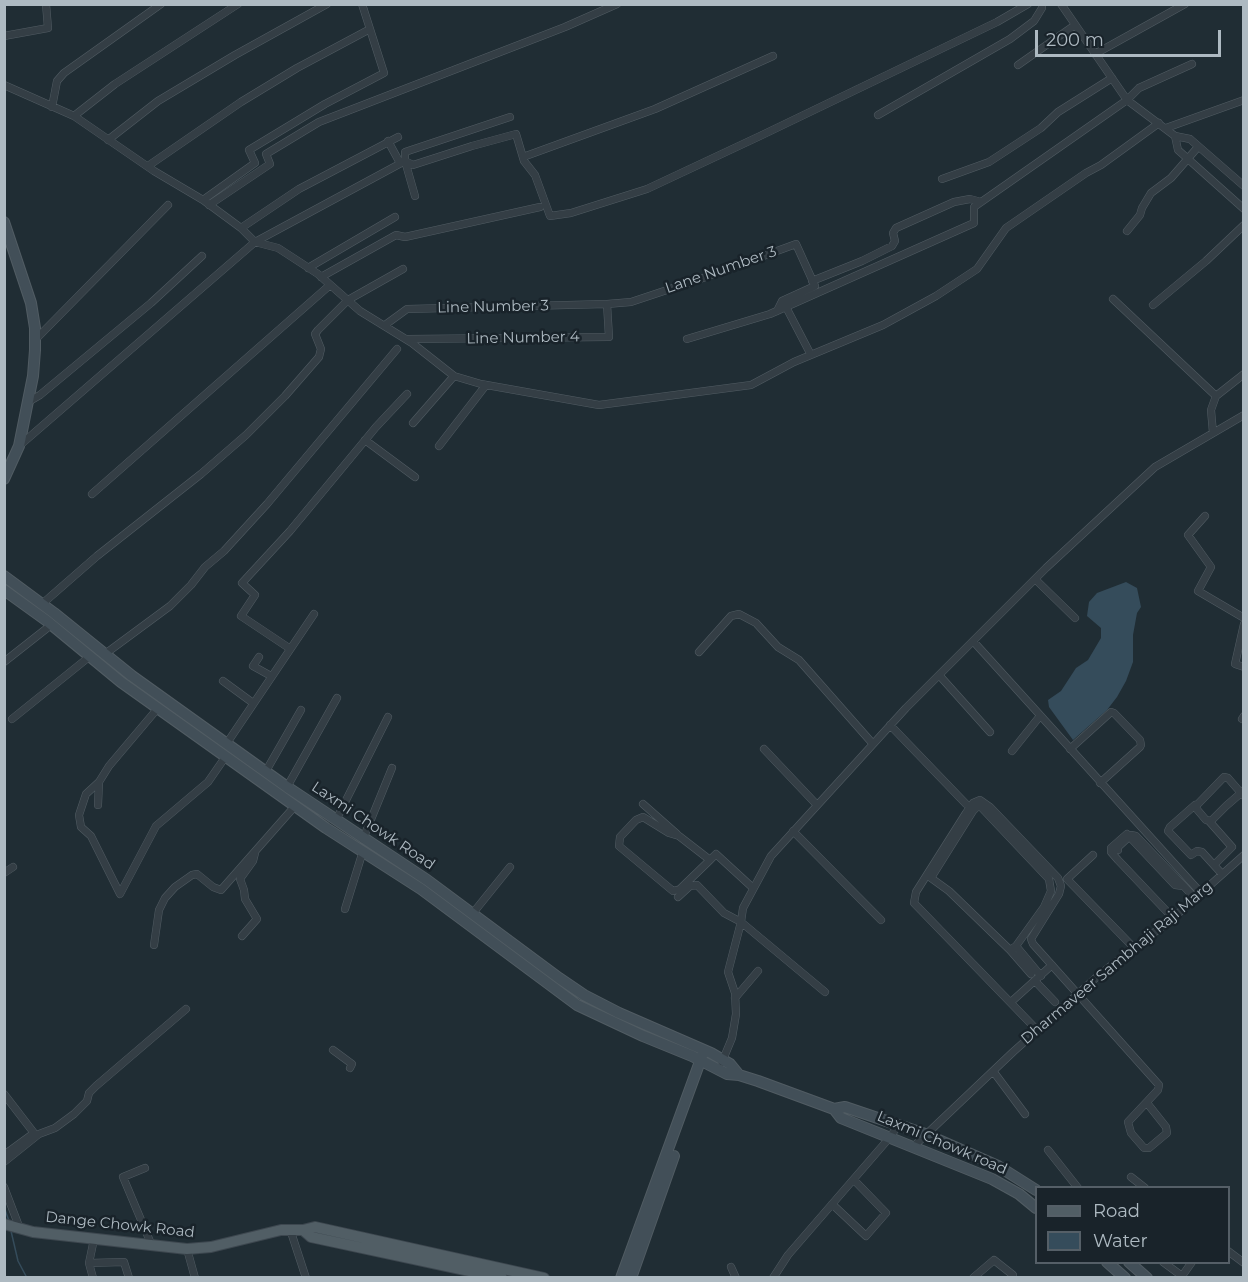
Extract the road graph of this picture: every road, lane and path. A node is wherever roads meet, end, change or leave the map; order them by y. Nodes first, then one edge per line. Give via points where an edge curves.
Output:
1 (46, 4) edge
2 (161, 4) edge
3 (238, 4) edge
4 (327, 4) edge
5 (362, 4) edge
6 (617, 4) edge
7 (1028, 4) edge
8 (1042, 4) edge
9 (1061, 4) edge
10 (1185, 4) edge
11 (1075, 25) junction
12 (370, 29) junction
13 (4, 36) edge
14 (1095, 54) junction
15 (774, 56) dead end
16 (1192, 64) dead end
17 (1018, 65) dead end
18 (1112, 78) junction
19 (4, 85) edge
20 (1127, 100) junction
21 (1244, 100) edge
22 (52, 107) junction
23 (878, 115) dead end
24 (75, 116) junction
25 (510, 117) dead end
26 (1159, 123) junction
27 (1166, 128) junction
28 (398, 136) dead end
29 (1175, 136) junction
30 (108, 140) junction
31 (388, 141) junction
32 (1198, 147) junction
33 (523, 157) junction
34 (1188, 159) junction
35 (402, 162) junction
36 (148, 166) junction
37 (942, 179) dead end
38 (1244, 186) edge
39 (415, 196) dead end
40 (206, 202) junction
41 (981, 202) junction
42 (168, 205) dead end
43 (540, 207) dead end
44 (1244, 209) edge
45 (396, 218) dead end
46 (1244, 225) edge
47 (241, 228) junction
48 (5, 230) edge
49 (1127, 231) dead end
50 (255, 242) junction
51 (202, 256) dead end
52 (308, 268) junction
53 (403, 269) dead end
54 (321, 277) junction
55 (812, 281) junction
56 (330, 285) junction
57 (1113, 299) dead end
58 (348, 300) junction
59 (607, 304) junction
60 (1153, 305) dead end
61 (786, 307) junction
62 (777, 310) junction
63 (385, 325) junction
64 (406, 339) junction
65 (687, 339) dead end
66 (35, 340) junction
67 (397, 350) dead end
68 (812, 355) junction
69 (1244, 374) edge
70 (454, 376) junction
71 (486, 385) junction
72 (407, 393) dead end
73 (1216, 396) junction
74 (28, 402) junction
75 (1244, 415) edge
76 (413, 423) dead end
77 (1213, 433) junction
78 (365, 440) junction
79 (19, 446) junction
80 (439, 446) dead end
81 (415, 477) dead end
82 (4, 479) edge
83 (92, 494) dead end
84 (1205, 516) dead end
85 (4, 576) edge
86 (1035, 579) junction
87 (4, 590) edge
88 (42, 604) junction
89 (314, 614) dead end
90 (1075, 618) dead end
91 (1244, 618) edge
92 (1244, 624) edge
93 (51, 625) junction
94 (973, 641) junction
95 (289, 648) junction
96 (699, 652) dead end
97 (89, 657) junction
98 (259, 657) dead end
99 (104, 659) junction
100 (4, 662) edge
101 (1244, 667) edge
102 (939, 675) junction
103 (271, 676) junction
104 (224, 681) dead end
105 (337, 698) dead end
106 (253, 703) junction
107 (158, 708) junction
108 (301, 710) dead end
109 (1040, 716) junction
110 (388, 717) dead end
111 (12, 719) dead end
112 (890, 725) junction
113 (990, 732) dead end
114 (873, 744) junction
115 (764, 749) dead end
116 (1070, 749) junction
117 (224, 751) junction
118 (1012, 751) dead end
119 (392, 768) dead end
120 (266, 771) junction
121 (99, 782) junction
122 (1100, 783) junction
123 (287, 787) junction
124 (1243, 793) edge
125 (643, 804) dead end
126 (966, 804) dead end
127 (98, 805) dead end
128 (818, 805) junction
129 (1195, 805) junction
130 (295, 806) junction
131 (336, 820) junction
132 (1209, 821) junction
133 (793, 831) junction
134 (679, 836) junction
135 (1130, 837) junction
136 (356, 839) junction
137 (1118, 850) dead end
138 (363, 851) junction
139 (255, 854) junction
140 (1093, 855) dead end
141 (1244, 855) edge
142 (710, 860) junction
143 (1214, 865) junction
144 (13, 867) dead end
145 (510, 867) dead end
146 (4, 873) edge
147 (1222, 874) junction
148 (753, 888) junction
149 (1198, 896) junction
150 (678, 897) dead end
151 (345, 909) dead end
152 (473, 913) junction
153 (1173, 918) junction
154 (881, 920) dead end
155 (741, 922) junction
156 (242, 936) dead end
157 (154, 945) dead end
158 (1013, 948) junction
159 (1135, 949) junction
160 (1052, 965) junction
161 (758, 971) dead end
162 (1036, 977) junction
163 (825, 992) dead end
164 (1078, 994) junction
165 (735, 998) junction
166 (1011, 1002) junction
167 (1055, 1002) dead end
168 (186, 1009) dead end
169 (1037, 1030) junction
170 (333, 1050) dead end
171 (706, 1057) junction
172 (723, 1059) junction
173 (350, 1068) dead end
174 (720, 1071) junction
175 (993, 1071) junction
176 (739, 1075) junction
177 (4, 1094) edge
178 (1147, 1103) junction
179 (834, 1109) junction
180 (1025, 1114) dead end
181 (898, 1125) junction
182 (925, 1134) junction
183 (891, 1137) junction
184 (914, 1146) junction
185 (1048, 1150) dead end
186 (4, 1155) edge
187 (4, 1162) edge
188 (145, 1168) dead end
189 (1131, 1177) dead end
190 (854, 1180) junction
191 (1076, 1186) edge
192 (1142, 1186) edge
193 (4, 1187) edge
194 (1035, 1189) edge
195 (832, 1204) junction
196 (1035, 1207) edge
197 (4, 1224) edge
198 (21, 1229) junction
199 (290, 1229) junction
200 (94, 1239) junction
201 (152, 1246) junction
202 (187, 1249) junction
203 (1230, 1252) edge
204 (425, 1257) junction
205 (89, 1263) junction
206 (1244, 1263) edge
207 (1108, 1264) edge
208 (1130, 1264) edge
209 (1164, 1264) edge
210 (1191, 1264) edge
211 (730, 1267) dead end
212 (93, 1278) edge
213 (129, 1278) edge
214 (195, 1278) edge
215 (306, 1278) edge
216 (502, 1278) edge
217 (544, 1278) edge
218 (621, 1278) edge
219 (631, 1278) edge
220 (736, 1278) edge
221 (773, 1278) edge
222 (973, 1278) edge
223 (1013, 1278) edge
224 (1125, 1278) edge
225 (1147, 1278) edge

1 - 13 street via 48,28
2 - 22 street via 64,73 57,81
3 - 24 street via 145,63
4 - 30 street via 158,101
5 - 12 street
6 - 40 street via 319,122 266,154 270,164
7 - 33 street via 647,189 571,213 550,216 535,175
8 - 23 street via 1034,21 1010,39
9 - 11 street
10 - 14 street
11 - 14 street
11 - 17 street
12 - 36 street via 297,68
12 - 40 street via 384,73 249,150 255,163
14 - 18 street
15 - 33 street via 655,109
16 - 20 street via 1139,88
18 - 20 street
18 - 37 street via 997,158
19 - 22 street
20 - 26 street
20 - 41 street
21 - 27 street
22 - 24 street
24 - 30 street
25 - 35 street via 405,152
26 - 27 street
26 - 68 street via 1006,228 977,269 957,284 883,324
27 - 29 street
28 - 31 street
29 - 32 street via 1190,139
29 - 34 street via 1178,150
30 - 36 street
31 - 35 street
31 - 47 street via 299,189
32 - 34 street
32 - 38 street
33 - 35 street via 516,134 413,165
34 - 44 street
34 - 49 street via 1172,178 1151,193
35 - 39 street
35 - 50 street
36 - 40 street
40 - 47 street
41 - 55 street via 954,202 896,228 892,246
41 - 61 street via 974,207 974,223
42 - 66 street
43 - 54 street via 405,237 396,235
45 - 52 street
46 - 60 street
47 - 50 street
48 - 66 main road via 30,303
50 - 52 street via 278,248
50 - 79 street
51 - 74 street via 143,310
52 - 54 street
53 - 58 street
54 - 56 street
55 - 59 street, Lane Number 3 via 796,244 631,302
55 - 62 street via 814,286 782,301
56 - 58 street
56 - 83 street
57 - 73 street
58 - 63 street
58 - 88 street via 315,334 321,349 319,357 246,435
59 - 63 street, Line Number 3 via 406,309
59 - 64 street, Line Number 4 via 609,337
61 - 62 street
61 - 68 street
62 - 65 street
63 - 64 street
64 - 70 street
66 - 74 main road
67 - 99 street via 224,551 170,606
68 - 71 street via 751,385 599,405
69 - 73 street
70 - 71 street
70 - 76 street
71 - 80 street
72 - 78 street
73 - 77 street via 1211,410
74 - 79 main road
75 - 77 street
77 - 86 street via 1155,467
78 - 81 street
78 - 95 street via 242,583 255,595 241,616
79 - 82 main road
84 - 91 street via 1188,535 1211,567 1198,591
85 - 88 main road, Laxmi Chowk Road
86 - 90 street
86 - 94 street
87 - 93 main road, Laxmi Chowk Road
88 - 99 main road, Laxmi Chowk Road
89 - 95 street
92 - 101 street via 1235,664
93 - 97 main road, Laxmi Chowk Road
93 - 100 street
94 - 102 street
94 - 109 street
95 - 103 street
96 - 114 street via 731,616 739,614 756,623 778,646 799,660
97 - 99 main road, Laxmi Chowk Road
97 - 111 street
98 - 103 street via 253,666
99 - 107 main road, Laxmi Chowk Road
99 - 117 main road, Laxmi Chowk Road
102 - 112 street
102 - 113 street
103 - 106 street
104 - 106 street
105 - 123 street
106 - 117 street
107 - 117 main road, Laxmi Chowk Road
107 - 121 street
108 - 120 street
109 - 116 street
109 - 118 street
110 - 131 street
112 - 114 street
112 - 126 street
114 - 128 street
115 - 128 street
116 - 122 street
116 - 122 street via 1111,712 1140,740 1140,747
117 - 120 main road, Laxmi Chowk Road
117 - 121 street via 208,783 156,826 120,894 91,836 81,827 86,794
117 - 130 main road, Laxmi Chowk Road
119 - 136 street
120 - 123 main road, Laxmi Chowk Road
121 - 127 street
122 - 149 street
123 - 131 main road, Laxmi Chowk Road
124 - 129 street via 1224,777
124 - 132 street
125 - 134 street
128 - 133 street
129 - 132 street
129 - 143 street via 1168,831 1191,855 1200,851
130 - 136 main road, Laxmi Chowk Road
130 - 139 street
131 - 136 main road, Laxmi Chowk Road
132 - 143 street via 1232,847
133 - 148 street via 771,856
133 - 154 street
134 - 142 street
134 - 142 street via 643,817 620,837 619,846 673,891
135 - 137 street
135 - 149 street via 1175,885
135 - 153 street via 1126,834 1111,852
136 - 138 main road, Laxmi Chowk Road
136 - 152 main road, Laxmi Chowk Road via 427,880
138 - 151 street
138 - 171 main road, Laxmi Chowk Road via 421,889 577,1005
139 - 156 street via 240,879 244,899 257,919
139 - 157 street via 221,890 197,874 175,887 159,910
140 - 159 street via 1067,879
141 - 147 street, Dharmaveer Sambhaji Raji Marg
142 - 148 street via 716,854
143 - 147 street
144 - 146 street
145 - 152 street
147 - 149 street, Dharmaveer Sambhaji Raji Marg
148 - 155 street
149 - 153 street, Dharmaveer Sambhaji Raji Marg
150 - 155 street via 694,884 724,913
152 - 171 main road, Laxmi Chowk Road via 584,995
153 - 159 street, Dharmaveer Sambhaji Raji Marg
155 - 163 street
155 - 165 street via 728,972
158 - 158 street via 1044,907 1051,885 977,807 932,878
158 - 162 street
159 - 164 street, Dharmaveer Sambhaji Raji Marg
160 - 162 street
160 - 164 street
160 - 166 street via 1031,939 1059,894 1058,878 990,807 980,800 973,803 916,892 914,903
161 - 165 street
162 - 166 street
162 - 167 street
164 - 169 street, Dharmaveer Sambhaji Raji Marg
164 - 178 street via 1159,1085
165 - 172 street via 732,1038
166 - 169 street
168 - 187 street via 96,1086 74,1114 39,1134
169 - 175 street, Dharmaveer Sambhaji Raji Marg
170 - 173 street via 352,1064
171 - 172 main road, Laxmi Chowk Road
171 - 174 main road, Laxmi Chowk road
171 - 218 main road
171 - 219 main road
172 - 174 street
172 - 176 main road, Laxmi Chowk Road
174 - 176 main road, Laxmi Chowk road
175 - 180 street
175 - 182 street, Dharmaveer Sambhaji Raji Marg
176 - 179 main road, Laxmi Chowk road
177 - 186 street via 34,1133
178 - 178 street via 1167,1133 1144,1148 1128,1122
179 - 181 main road, Laxmi Chowk road via 845,1107
179 - 183 main road, Laxmi Chowk road via 841,1118
181 - 182 main road, Laxmi Chowk road
181 - 183 street
182 - 184 street, Dharmaveer Sambhaji Raji Marg
182 - 194 main road, Laxmi Chowk road via 998,1166
183 - 184 main road, Laxmi Chowk road
183 - 190 street
184 - 196 main road, Laxmi Chowk road via 992,1179
185 - 191 street
188 - 201 street via 123,1177
189 - 192 street
190 - 195 street
190 - 195 street via 886,1213 866,1236
193 - 198 street
195 - 221 street
197 - 198 main road, Dange Chowk Road
198 - 200 main road, Dange Chowk Road
199 - 202 main road, Dange Chowk Road
199 - 204 main road, Dange Chowk Road via 315,1227
199 - 215 street
200 - 201 main road, Dange Chowk Road
200 - 205 street
201 - 202 main road, Dange Chowk Road
202 - 214 street
203 - 206 street
204 - 216 main road, Dange Chowk Road
204 - 217 main road, Dange Chowk Road
205 - 212 street
205 - 213 street via 124,1262
207 - 224 main road
208 - 225 main road
209 - 210 street via 1182,1276
211 - 220 street
222 - 223 street via 994,1260

